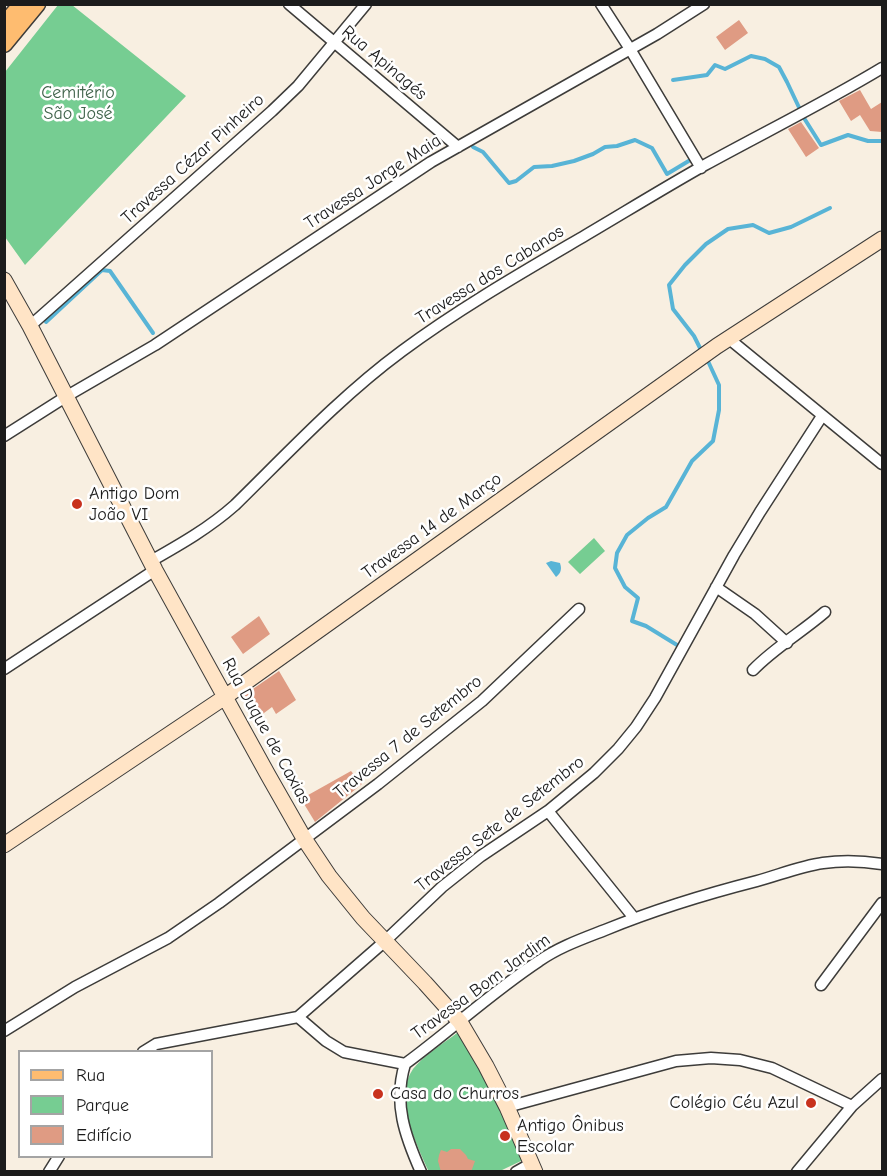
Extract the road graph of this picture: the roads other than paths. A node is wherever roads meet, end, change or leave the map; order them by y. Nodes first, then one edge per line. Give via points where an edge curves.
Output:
1 (22, 4) edge
2 (37, 4) edge
3 (289, 4) edge
4 (366, 4) edge
5 (601, 4) edge
6 (704, 4) edge
7 (4, 25) edge
8 (334, 43) junction
9 (4, 44) edge
10 (630, 49) junction
11 (882, 68) edge
12 (458, 147) junction
13 (701, 168) junction
14 (882, 239) edge
15 (4, 280) edge
16 (30, 326) junction
17 (728, 338) junction
18 (67, 396) junction
19 (822, 416) junction
20 (4, 436) edge
21 (882, 464) edge
22 (153, 565) junction
23 (716, 587) junction
24 (579, 609) dead end
25 (825, 612) dead end
26 (787, 643) junction
27 (4, 669) edge
28 (753, 670) dead end
29 (225, 698) junction
30 (548, 812) junction
31 (305, 840) junction
32 (4, 845) edge
33 (882, 864) edge
34 (882, 903) edge
35 (634, 918) junction
36 (384, 942) junction
37 (820, 985) dead end
38 (298, 1017) junction
39 (459, 1022) junction
40 (4, 1031) edge
41 (146, 1050) edge
42 (405, 1064) junction
43 (882, 1079) edge
44 (852, 1106) junction
45 (507, 1107) junction
46 (58, 1158) edge
47 (534, 1167) edge
48 (49, 1172) edge
49 (421, 1172) edge
50 (516, 1172) edge
51 (797, 1172) edge

1 - 7 main road
2 - 9 main road
3 - 8 street, Rua Apinagés
4 - 8 street, Travessa Cézar Pinheiro
5 - 10 street
6 - 10 street, Travessa Jorge Maia
8 - 12 street, Rua Apinagés
8 - 16 street, Travessa Cézar Pinheiro via 272,111
10 - 12 street, Travessa Jorge Maia
10 - 13 street
11 - 13 street, Travessa dos Cabanos
12 - 18 street, Travessa Jorge Maia via 402,180 155,345
13 - 22 street, Travessa dos Cabanos via 512,278 418,340 349,395 221,518
14 - 17 street, Travessa 14 de Março
15 - 16 street, Rua Duque de Caxias
16 - 18 street, Rua Duque de Caxias
17 - 19 street
17 - 29 street, Travessa 14 de Março
18 - 20 street, Travessa Jorge Maia
18 - 22 street, Rua Duque de Caxias
19 - 21 street
19 - 23 street, Travessa Sete de Setembro
22 - 27 street, Travessa dos Cabanos
22 - 29 street, Rua Duque de Caxias
23 - 26 street
23 - 30 street, Travessa Sete de Setembro via 636,727 594,773
24 - 31 street, Travessa 7 de Setembro via 482,700
25 - 26 street
26 - 28 street
29 - 31 street, Rua Duque de Caxias
29 - 32 street, Travessa 14 de Março
30 - 35 street
30 - 36 street, Travessa Sete de Setembro via 461,872
31 - 36 street, Rua Duque de Caxias via 336,885
31 - 40 street, Travessa 7 de Setembro via 176,932
33 - 35 street, Travessa Bom Jardim via 821,863
34 - 37 street
35 - 39 street, Travessa Bom Jardim via 540,960
36 - 38 street, Travessa Sete de Setembro
36 - 39 street, Rua Duque de Caxias
38 - 41 street via 156,1044
38 - 42 street, Travessa Bom Jardim via 344,1052
39 - 42 street, Travessa Bom Jardim
39 - 45 street, Rua Duque de Caxias
42 - 49 street via 399,1089 401,1118
43 - 44 street
44 - 45 street via 772,1068 740,1059 711,1058 676,1061
44 - 51 street
45 - 47 street, Rua Duque de Caxias
46 - 48 street
47 - 50 street

